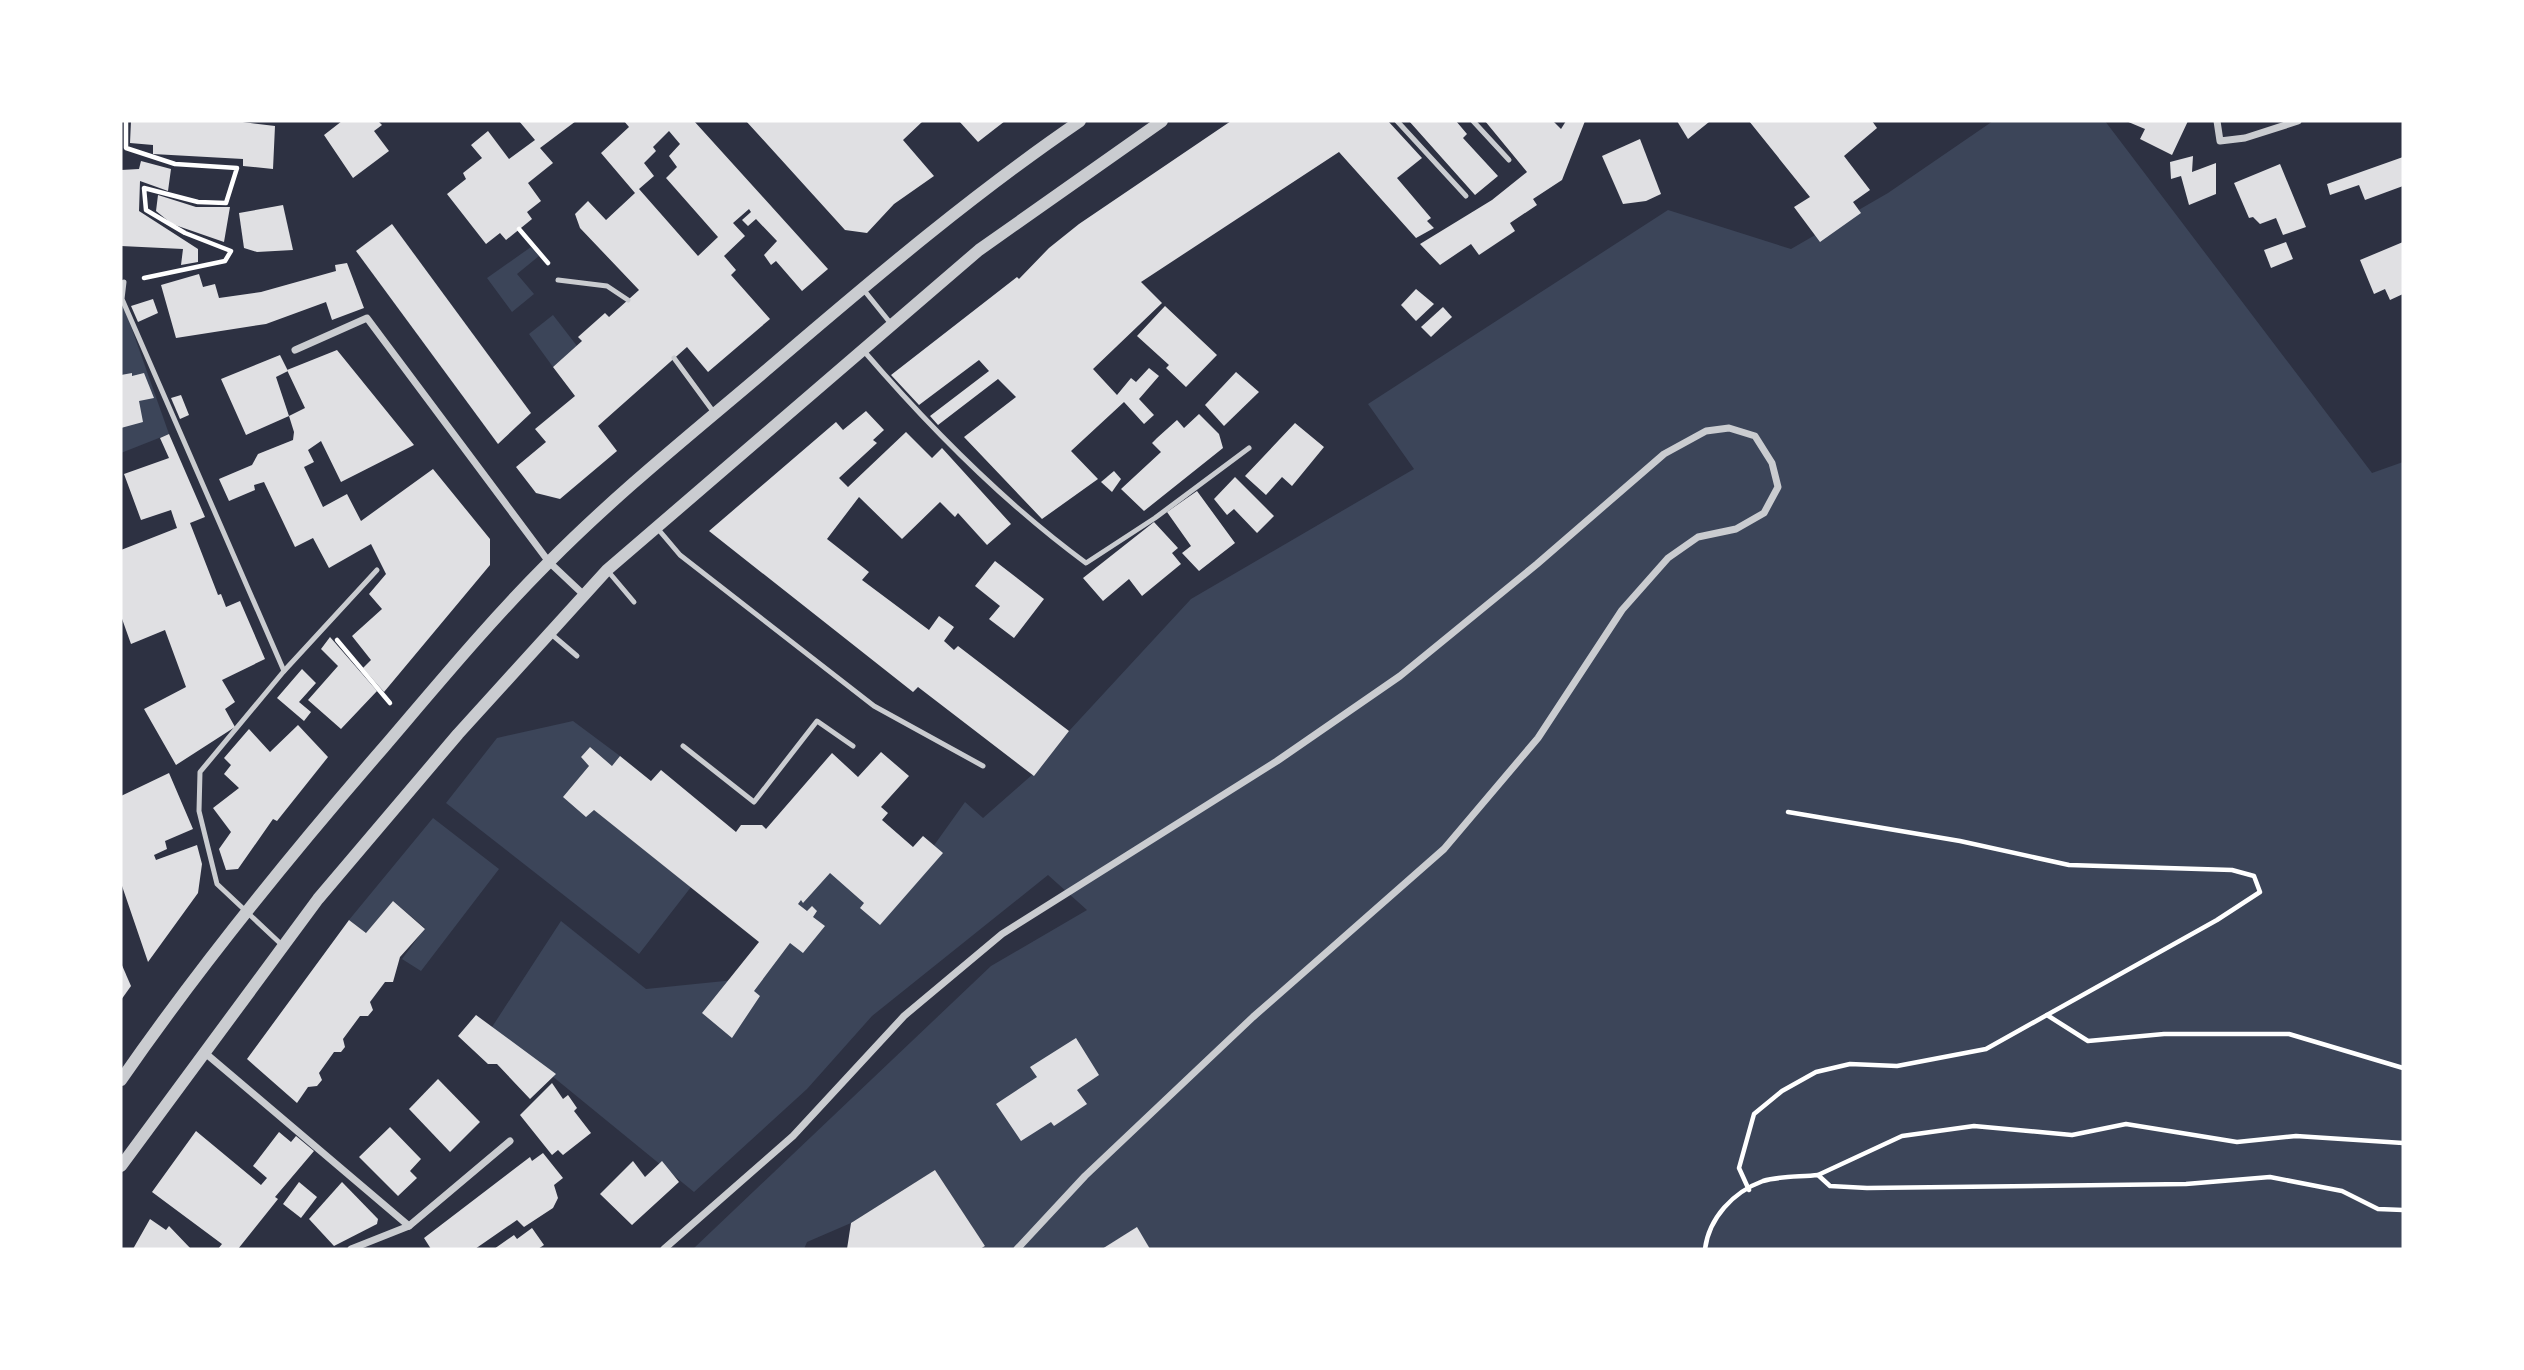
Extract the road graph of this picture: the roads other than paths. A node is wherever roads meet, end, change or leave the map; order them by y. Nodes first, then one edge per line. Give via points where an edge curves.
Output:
1 (1080, 121) edge
2 (1162, 121) edge
3 (1397, 121) edge
4 (1473, 121) edge
5 (2217, 121) edge
6 (2298, 121) edge
7 (1509, 160) dead end
8 (1466, 196) dead end
9 (561, 280) road end
10 (124, 282) road end
11 (862, 288) junction
12 (628, 300) dead end
13 (892, 325) junction
14 (295, 350) dead end
15 (863, 351) junction
16 (674, 358) dead end
17 (715, 414) junction
18 (1249, 448) dead end
19 (656, 527) junction
20 (549, 562) junction
21 (377, 570) dead end
22 (607, 570) junction
23 (584, 595) junction
24 (634, 603) dead end
25 (549, 631) junction
26 (577, 656) dead end
27 (284, 671) junction
28 (683, 746) dead end
29 (853, 746) dead end
30 (983, 766) dead end
31 (246, 913) junction
32 (284, 947) junction
33 (205, 1052) junction
34 (121, 1080) edge
35 (510, 1141) dead end
36 (121, 1166) edge
37 (409, 1226) junction
38 (351, 1249) edge
39 (664, 1249) edge
40 (1017, 1249) edge

1 - 11 street via 954,213
2 - 13 street via 979,250
3 - 8 lane
4 - 7 lane
5 - 6 street via 2220,141
9 - 12 lane via 607,286
10 - 27 lane via 122,299
11 - 13 lane
11 - 17 street
13 - 15 street
14 - 20 street via 367,318
15 - 18 lane via 962,457 1044,532 1086,563
15 - 19 street
16 - 17 lane
17 - 20 street
19 - 22 street
19 - 30 lane via 680,555 874,706
20 - 23 street
20 - 31 street via 406,721
21 - 27 lane
22 - 23 street
22 - 24 lane
23 - 25 street
25 - 26 lane
25 - 32 street via 318,899
27 - 31 lane via 200,772 199,811 217,884
28 - 29 lane via 754,802 817,721
31 - 32 lane
31 - 34 street via 176,1000
32 - 33 street
33 - 36 street
33 - 37 street
35 - 37 street
37 - 38 street
39 - 40 street via 793,1136 904,1016 1002,934 1277,761 1400,676 1664,454 1706,431 1729,428 1755,436 1772,463 1778,487 1764,513 1736,529 1698,537 1668,558 1622,610 1538,738 1444,849 1253,1017 1086,1175

